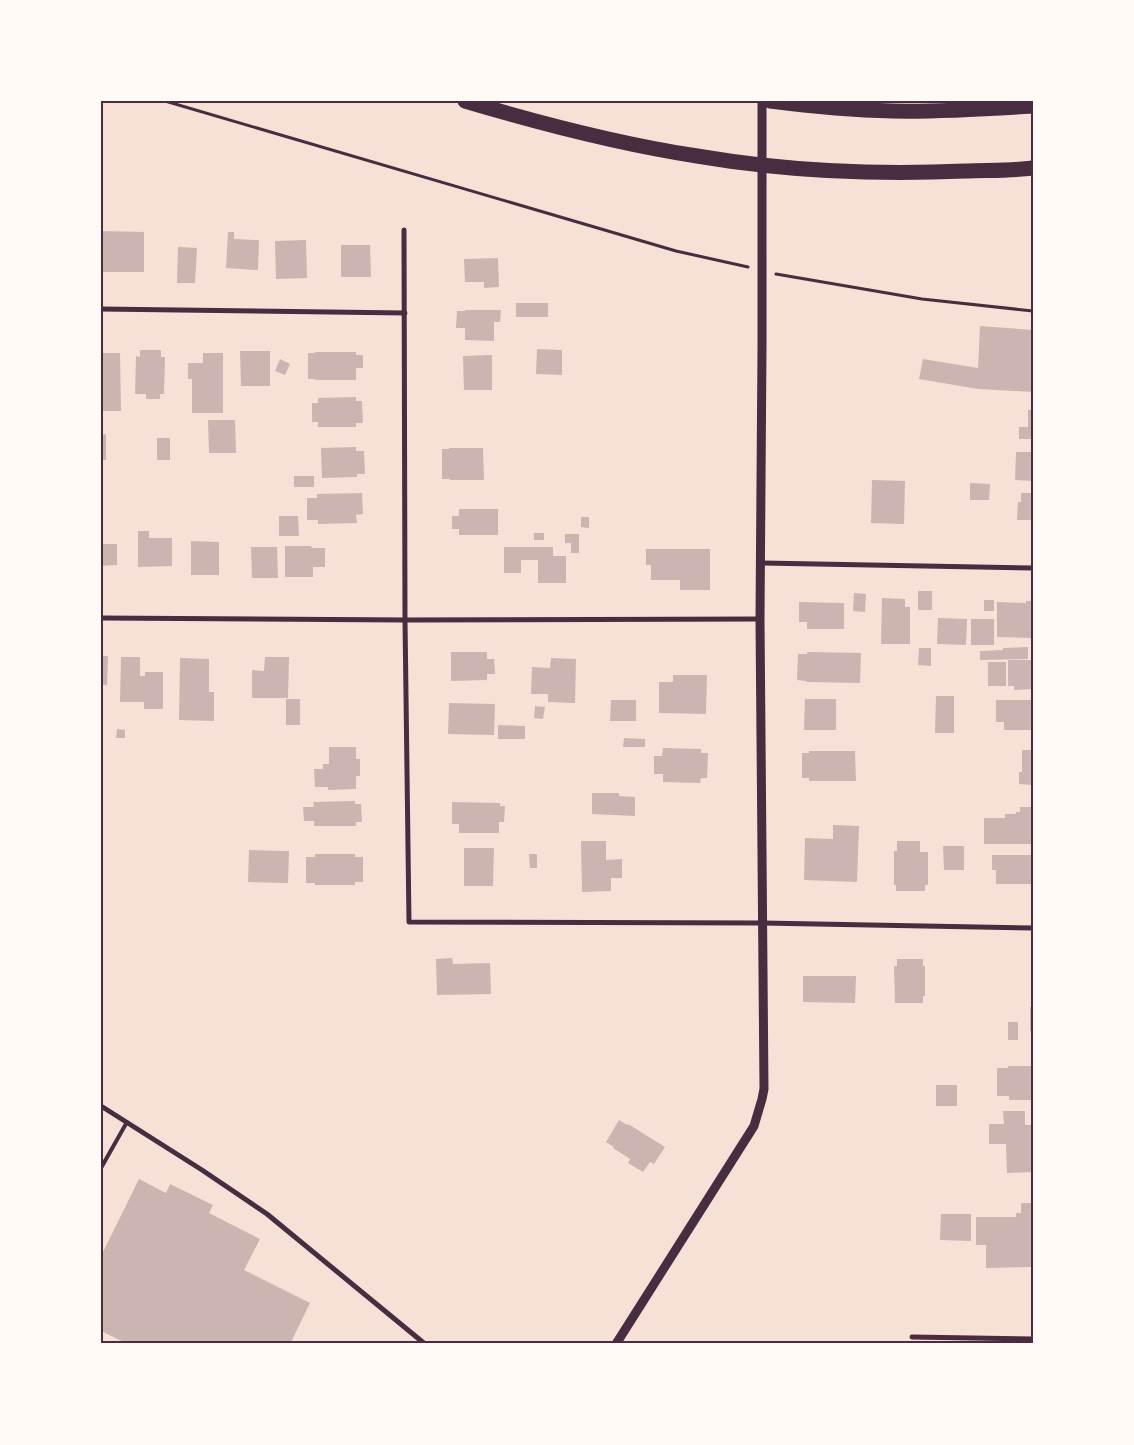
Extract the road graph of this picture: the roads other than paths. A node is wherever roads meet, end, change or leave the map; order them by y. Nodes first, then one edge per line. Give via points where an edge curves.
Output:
1 (466, 101) edge
2 (762, 101) edge
3 (770, 101) edge
4 (1033, 106) edge
5 (1031, 169) edge
6 (404, 230) dead end
7 (101, 309) edge
8 (405, 313) junction
9 (760, 563) junction
10 (1033, 568) edge
11 (101, 618) edge
12 (760, 619) junction
13 (404, 620) junction
14 (761, 923) junction
15 (1033, 928) edge
16 (101, 1106) edge
17 (127, 1122) junction
18 (101, 1168) edge
19 (912, 1337) dead end
20 (1033, 1339) edge
21 (425, 1344) edge
22 (616, 1344) edge

1 - 5 highway via 615,140 738,162 879,172
2 - 9 street
3 - 4 highway via 890,111
6 - 8 street
7 - 8 street
8 - 13 street
9 - 10 street
9 - 12 street
11 - 13 street
12 - 13 street
12 - 14 street
13 - 14 street via 409,922
14 - 15 street
14 - 22 street via 764,1089 754,1126
16 - 17 street
17 - 18 lane
17 - 21 street via 267,1214
19 - 20 street

